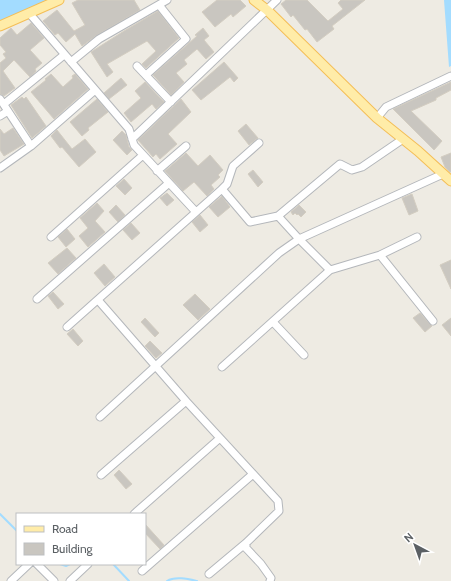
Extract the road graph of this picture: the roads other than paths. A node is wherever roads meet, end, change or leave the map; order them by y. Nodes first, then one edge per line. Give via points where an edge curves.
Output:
1 (59, 0) edge
2 (167, 0) edge
3 (254, 0) edge
4 (277, 0) edge
5 (159, 4) junction
6 (267, 10) junction
7 (28, 13) junction
8 (0, 26) edge
9 (64, 54) junction
10 (71, 62) junction
11 (137, 66) dead end
12 (146, 75) junction
13 (451, 76) edge
14 (95, 90) junction
15 (170, 102) junction
16 (4, 105) edge
17 (0, 116) edge
18 (377, 118) junction
19 (403, 138) junction
20 (132, 139) junction
21 (259, 144) dead end
22 (31, 146) junction
23 (186, 146) dead end
24 (143, 155) junction
25 (0, 168) edge
26 (157, 171) junction
27 (443, 174) junction
28 (451, 181) edge
29 (169, 184) junction
30 (222, 189) junction
31 (196, 212) junction
32 (278, 216) junction
33 (51, 237) dead end
34 (417, 238) dead end
35 (299, 239) junction
36 (380, 255) junction
37 (330, 270) junction
38 (37, 298) dead end
39 (98, 300) junction
40 (433, 321) dead end
41 (272, 322) junction
42 (67, 327) dead end
43 (304, 355) dead end
44 (156, 365) junction
45 (222, 367) dead end
46 (186, 401) junction
47 (100, 416) dead end
48 (220, 438) junction
49 (253, 474) junction
50 (101, 475) dead end
51 (135, 513) edge
52 (246, 543) junction
53 (28, 565) edge
54 (38, 565) edge
55 (87, 565) edge
56 (142, 571) dead end
57 (210, 574) dead end
58 (271, 580) edge
59 (11, 581) edge
60 (54, 581) edge
61 (70, 581) edge

1 - 7 main road
2 - 5 street
3 - 6 main road
4 - 6 street
5 - 10 street via 99,39
5 - 12 street via 186,39
6 - 15 street
6 - 18 main road
7 - 8 main road
7 - 9 street
9 - 10 street
9 - 16 street
10 - 14 street
11 - 12 street
12 - 15 street
13 - 18 street via 386,106
14 - 20 street via 130,129
14 - 22 street
15 - 20 street
16 - 17 street
16 - 22 street
18 - 19 main road
19 - 27 main road
19 - 32 street via 362,167 352,170 340,164
20 - 24 street
21 - 30 street via 233,166 227,184
22 - 25 street
23 - 26 street
24 - 26 street
24 - 33 street
26 - 29 street
27 - 28 main road
27 - 35 street
29 - 31 street
29 - 38 street
30 - 31 street
30 - 32 street via 250,222
31 - 39 street
32 - 35 street
34 - 36 street
35 - 37 street
35 - 44 street via 268,262
36 - 37 street
36 - 40 street
37 - 41 street
39 - 42 street
39 - 44 street
41 - 43 street
41 - 45 street
44 - 46 street
44 - 47 street
46 - 48 street
46 - 50 street
48 - 49 street
48 - 51 street
49 - 52 street via 278,501 278,511
49 - 56 street
52 - 57 street
52 - 58 street via 246,548
53 - 59 street
54 - 60 street
55 - 61 street

